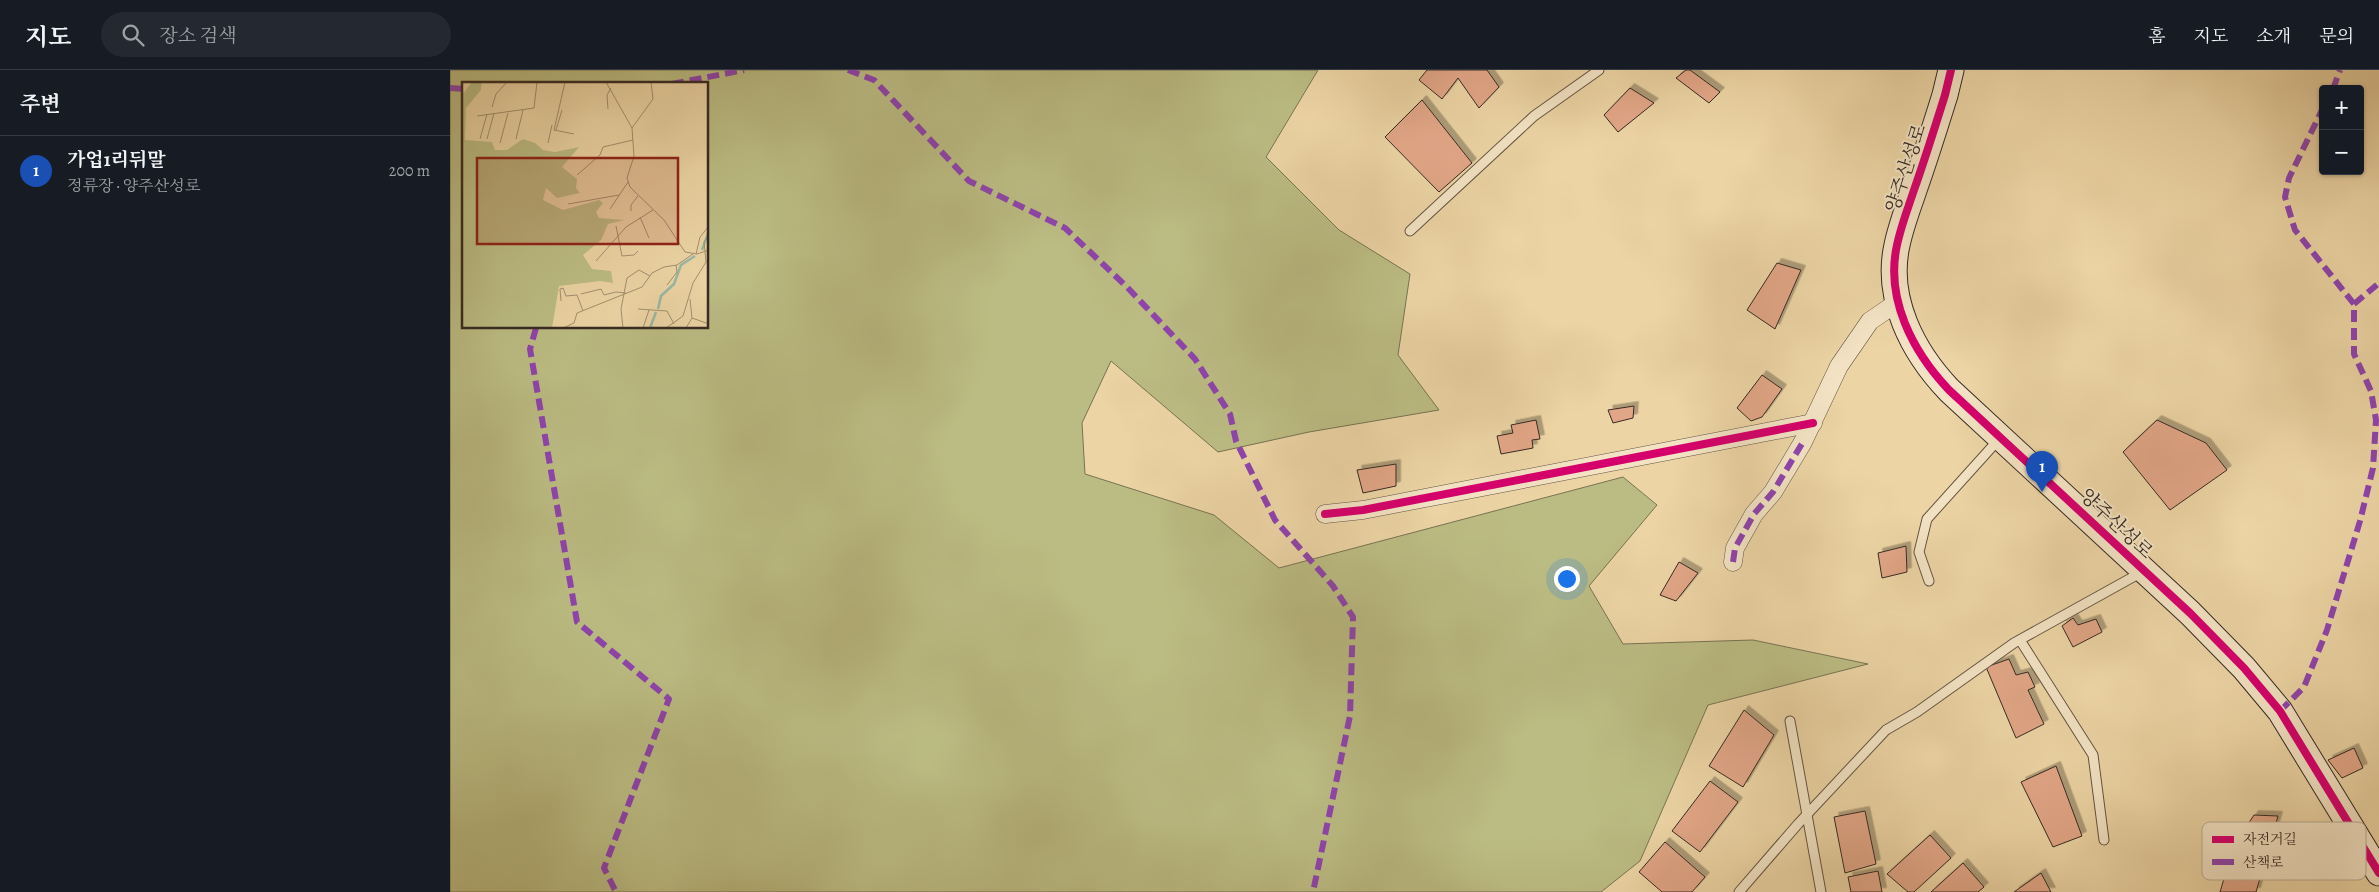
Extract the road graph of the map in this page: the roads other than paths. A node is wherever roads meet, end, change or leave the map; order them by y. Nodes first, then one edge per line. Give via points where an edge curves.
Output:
1 (1599, 70) edge
2 (1951, 70) edge
3 (1410, 231) dead end
4 (1898, 302) junction
5 (1813, 423) junction
6 (2000, 438) junction
7 (1325, 514) dead end
8 (1733, 562) dead end
9 (2145, 571) junction
10 (1929, 581) dead end
11 (2020, 640) junction
12 (1790, 721) dead end
13 (1808, 813) junction
14 (2348, 822) edge
15 (2104, 840) dead end
16 (2366, 852) edge
17 (2379, 873) edge
18 (1739, 892) edge
19 (1821, 892) edge

1 - 3 lane via 1534,116
2 - 4 street, 양주산성로 via 1946,96 1897,245 1894,281
4 - 5 street via 1870,322 1838,366
4 - 6 street, 양주산성로 via 1910,338 1937,378
5 - 7 street via 1363,510
5 - 8 street via 1773,492 1754,514 1735,548
6 - 9 street, 양주산성로
6 - 10 lane via 1927,519 1920,552
9 - 11 lane
9 - 14 street, 양주산성로 via 2237,661 2280,711
11 - 13 lane via 1886,730
11 - 15 lane via 2092,755
12 - 13 lane
13 - 18 lane
13 - 19 lane
16 - 17 street, 양주산성로

